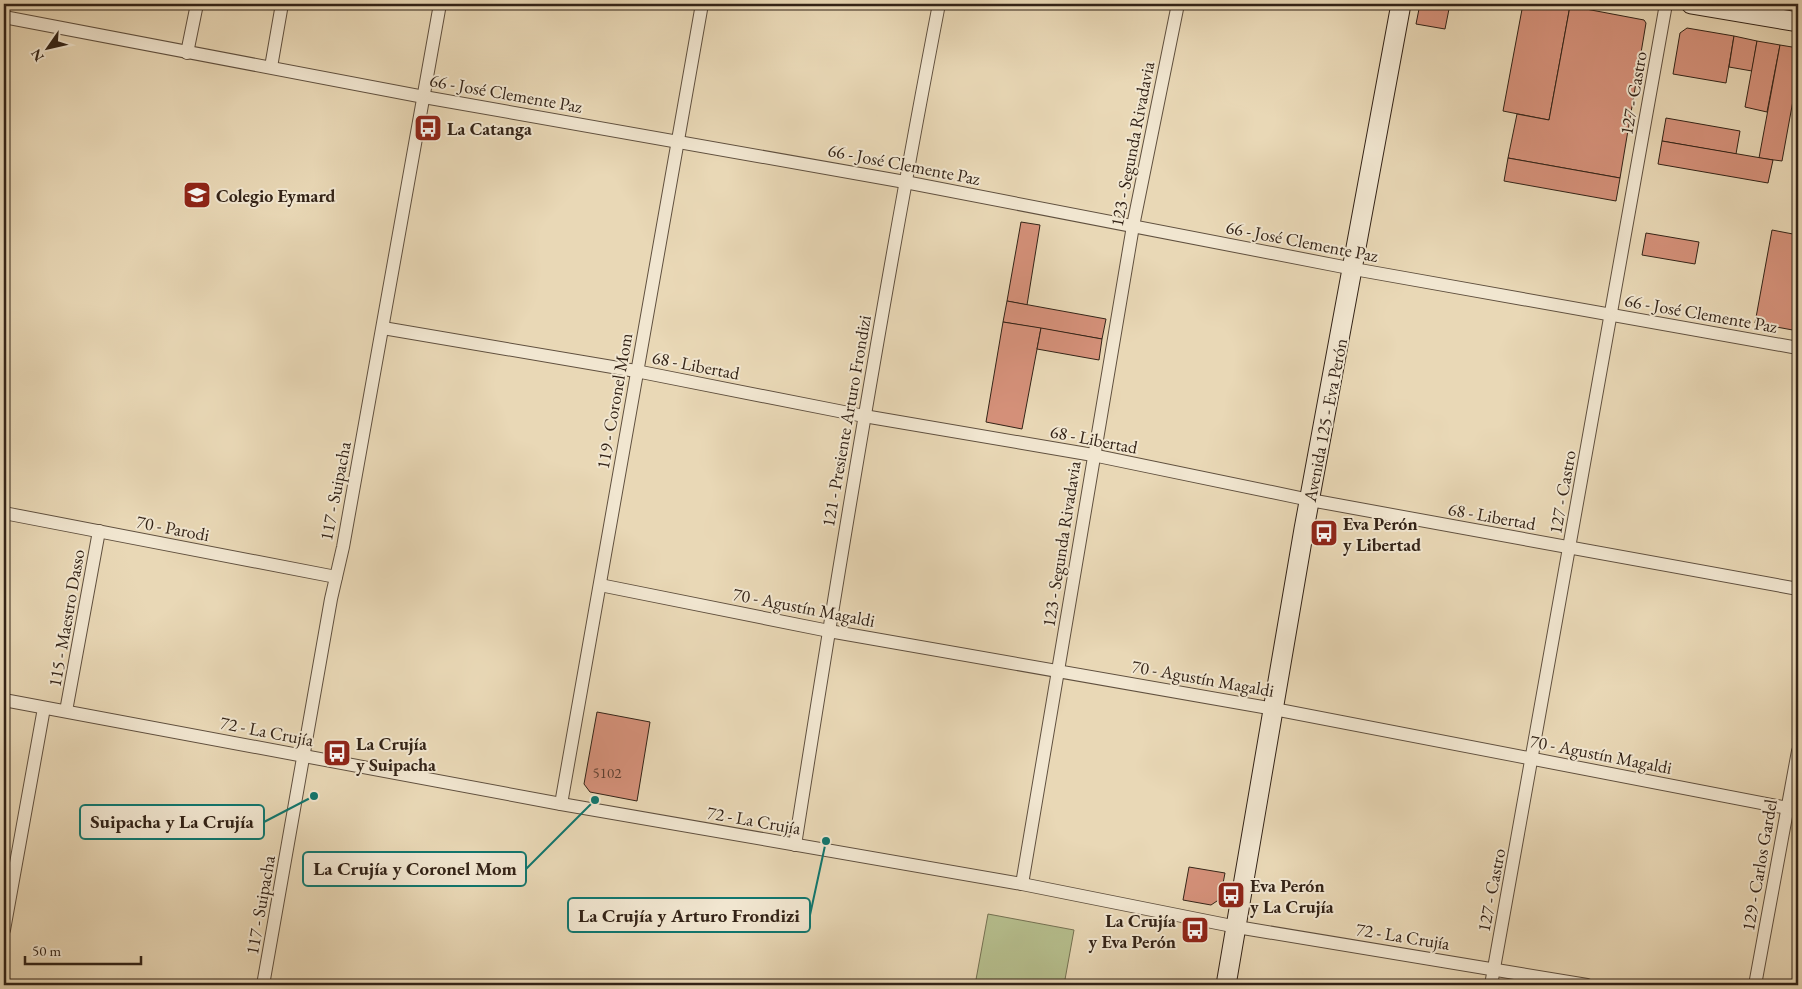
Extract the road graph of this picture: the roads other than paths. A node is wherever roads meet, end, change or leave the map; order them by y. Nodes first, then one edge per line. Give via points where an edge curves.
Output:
1 (197, 4) edge
2 (282, 4) edge
3 (437, 4) edge
4 (702, 4) edge
5 (940, 4) edge
6 (1178, 4) edge
7 (1401, 4) edge
8 (1666, 4) edge
9 (1691, 4) edge
10 (4, 17) edge
11 (1798, 22) edge
12 (187, 53) junction
13 (271, 67) junction
14 (424, 97) junction
15 (678, 140) junction
16 (905, 182) junction
17 (1133, 226) junction
18 (1354, 269) junction
19 (1612, 314) junction
20 (383, 328) junction
21 (1798, 348) edge
22 (636, 371) junction
23 (864, 416) junction
24 (1093, 455) junction
25 (1310, 500) junction
26 (4, 514) edge
27 (99, 531) junction
28 (1570, 548) junction
29 (336, 577) junction
30 (600, 585) junction
31 (1798, 589) edge
32 (829, 631) junction
33 (1058, 670) junction
34 (4, 700) edge
35 (44, 708) junction
36 (1274, 709) junction
37 (66, 711) junction
38 (1798, 751) edge
39 (305, 756) junction
40 (1533, 759) junction
41 (561, 804) junction
42 (1793, 809) edge
43 (795, 845) junction
44 (1022, 884) junction
45 (1237, 926) junction
46 (4, 930) edge
47 (1494, 969) junction
48 (263, 985) edge
49 (1226, 985) edge
50 (1491, 985) edge
51 (1587, 985) edge
52 (1755, 985) edge

1 - 12 street
2 - 13 street
3 - 14 street, 117 - Suipacha
4 - 15 street, 119 - Coronel Mom
5 - 16 street, 121 - Presiente Arturo Frondizi
6 - 17 street, 123 - Segunda Rivadavia
7 - 18 main road, Avenida 125 - Eva Perón
8 - 19 street, 127 - Castro
9 - 11 main road
10 - 12 street, 66 - José Clemente Paz
12 - 13 street, 66 - José Clemente Paz
13 - 14 street, 66 - José Clemente Paz
14 - 15 street, 66 - José Clemente Paz
14 - 20 street, 117 - Suipacha
15 - 16 street, 66 - José Clemente Paz
15 - 22 street, 119 - Coronel Mom
16 - 17 street, 66 - José Clemente Paz
16 - 23 street, 121 - Presiente Arturo Frondizi
17 - 18 street, 66 - José Clemente Paz
17 - 24 street, 123 - Segunda Rivadavia
18 - 19 street, 66 - José Clemente Paz
18 - 25 main road, Avenida 125 - Eva Perón
19 - 21 street, 66 - José Clemente Paz
19 - 28 street, 127 - Castro
20 - 22 street, 68 - Libertad
20 - 29 street, 117 - Suipacha
22 - 23 street, 68 - Libertad
22 - 30 street, 119 - Coronel Mom
23 - 24 street, 68 - Libertad
23 - 32 street, 121 - Presiente Arturo Frondizi
24 - 25 street, 68 - Libertad
24 - 33 street, 123 - Segunda Rivadavia
25 - 28 street, 68 - Libertad
25 - 36 main road, Avenida 125 - Eva Perón
26 - 27 street, 70 - Parodi
27 - 29 street, 70 - Parodi
27 - 37 street, 115 - Maestro Dasso
28 - 31 street, 68 - Libertad
28 - 40 street, 127 - Castro
29 - 39 street, 117 - Suipacha
30 - 32 street, 70 - Agustín Magaldi
30 - 41 street, 119 - Coronel Mom
32 - 33 street, 70 - Agustín Magaldi
32 - 43 street, 121 - Presiente Arturo Frondizi
33 - 36 street, 70 - Agustín Magaldi
33 - 44 street, 123 - Segunda Rivadavia
34 - 35 street, 72 - La Crujía
35 - 37 street, 72 - La Crujía
35 - 46 street, 115 - Maestro Dasso
36 - 40 street, 70 - Agustín Magaldi
36 - 45 main road, Avenida 125 - Eva Perón
37 - 39 street, 72 - La Crujía
38 - 42 street, 129 - Carlos Gardel
39 - 41 street, 72 - La Crujía
39 - 48 street, 117 - Suipacha
40 - 42 street, 70 - Agustín Magaldi
40 - 47 street, 127 - Castro
41 - 43 street, 72 - La Crujía
42 - 52 street, 129 - Carlos Gardel
43 - 44 street, 72 - La Crujía
44 - 45 street, 72 - La Crujía
45 - 47 street, 72 - La Crujía
45 - 49 main road, Avenida 125 - Eva Perón
47 - 50 street, 127 - Castro
47 - 51 street, 72 - La Crujía

